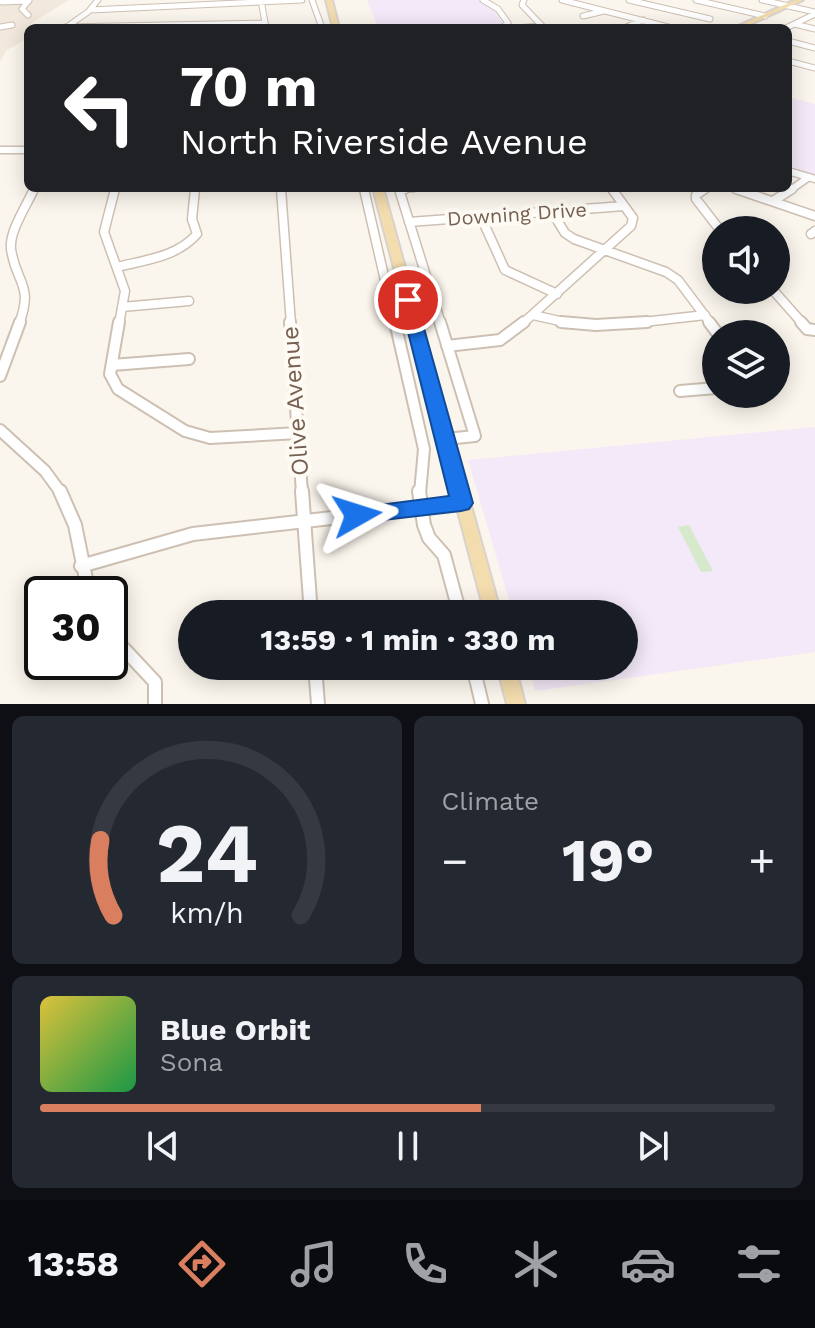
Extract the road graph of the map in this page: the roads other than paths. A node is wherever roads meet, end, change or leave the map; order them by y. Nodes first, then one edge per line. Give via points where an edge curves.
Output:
1 (98, 0) edge
2 (150, 0) edge
3 (302, 0) edge
4 (312, 0) edge
5 (329, 0) edge
6 (483, 0) edge
7 (524, 0) edge
8 (562, 0) edge
9 (629, 0) edge
10 (696, 0) edge
11 (762, 0) edge
12 (800, 0) edge
13 (261, 1) edge
14 (27, 3) edge
15 (41, 3) dead end
16 (1, 4) edge
17 (787, 6) junction
18 (145, 7) junction
19 (90, 10) junction
20 (604, 11) junction
21 (815, 13) edge
22 (28, 15) dead end
23 (583, 16) dead end
24 (765, 16) junction
25 (710, 19) dead end
26 (643, 20) junction
27 (69, 24) edge
28 (265, 24) edge
29 (321, 24) edge
30 (335, 24) edge
31 (506, 24) edge
32 (540, 24) edge
33 (634, 24) edge
34 (658, 24) edge
35 (746, 24) edge
36 (794, 24) joint
37 (12, 25) dead end
38 (0, 27) edge
39 (815, 29) edge
40 (792, 42) edge
41 (815, 48) edge
42 (792, 63) edge
43 (815, 68) edge
44 (0, 152) edge
45 (24, 152) edge
46 (792, 172) edge
47 (812, 178) edge
48 (792, 190) edge
49 (32, 192) edge
50 (114, 192) edge
51 (195, 192) edge
52 (281, 192) edge
53 (365, 192) edge
54 (379, 192) edge
55 (400, 192) edge
56 (615, 192) edge
57 (700, 192) edge
58 (746, 192) edge
59 (788, 192) edge
60 (773, 201) junction
61 (624, 206) junction
62 (552, 212) junction
63 (709, 216) edge
64 (815, 216) edge
65 (481, 217) junction
66 (409, 222) junction
67 (604, 251) junction
68 (117, 267) junction
69 (557, 294) junction
70 (189, 301) dead end
71 (787, 304) edge
72 (122, 307) junction
73 (533, 315) junction
74 (705, 315) junction
75 (708, 320) edge
76 (811, 329) edge
77 (447, 346) junction
78 (189, 359) dead end
79 (112, 365) junction
80 (0, 376) edge
81 (702, 389) edge
82 (680, 391) dead end
83 (0, 430) edge
84 (298, 433) junction
85 (446, 439) junction
86 (461, 503) junction
87 (421, 508) junction
88 (303, 520) junction
89 (81, 566) junction
90 (84, 576) edge
91 (310, 600) edge
92 (456, 600) edge
93 (489, 600) edge
94 (128, 653) edge
95 (316, 680) edge
96 (476, 680) edge
97 (510, 680) edge
98 (155, 704) edge
99 (318, 704) edge
100 (482, 704) edge
101 (516, 704) edge

1 - 19 street
2 - 18 street
3 - 13 street
4 - 29 street
5 - 30 main road
6 - 31 street via 496,5
7 - 32 street via 522,5
8 - 20 street
9 - 25 street
10 - 24 street
11 - 17 street
12 - 17 main road
13 - 18 street
13 - 28 street
14 - 15 street
14 - 16 street
14 - 22 street via 22,9
17 - 21 street
17 - 24 main road
18 - 19 street
19 - 27 street
20 - 23 street
20 - 26 street
21 - 36 street
24 - 35 main road
26 - 33 street
26 - 34 street
36 - 39 street
37 - 38 street
40 - 41 street
42 - 43 street
44 - 45 street
46 - 47 street
47 - 48 street
49 - 80 street via 11,249 26,305
50 - 68 street via 104,230
51 - 68 street via 192,219 197,234 191,243
52 - 84 street, Olive Avenue
53 - 87 street via 424,449
54 - 85 main road
55 - 66 street
56 - 61 street
57 - 63 street via 696,199
58 - 60 street
59 - 60 street
60 - 64 street
61 - 62 street, Downing Drive
61 - 67 street via 634,223
62 - 65 street, Downing Drive
62 - 67 street via 565,233
65 - 66 street, Downing Drive
65 - 69 street via 505,270
66 - 77 street
67 - 69 street
67 - 74 street via 666,272
68 - 72 street via 124,280
69 - 73 street
70 - 72 street
71 - 76 street
72 - 79 street
73 - 74 street via 559,325 590,326
73 - 77 street via 500,340
74 - 75 street
77 - 85 street via 475,436
78 - 79 street
79 - 84 street via 110,374 118,389 185,431 236,439
81 - 82 street
83 - 89 street via 58,486 77,529
84 - 88 street, Olive Avenue
85 - 86 main road
86 - 87 street
86 - 93 main road
87 - 88 street
87 - 92 street via 429,538 444,555
88 - 89 street via 193,534
88 - 91 street, Olive Avenue
89 - 90 street
94 - 98 street via 155,682
95 - 99 street
96 - 100 street
97 - 101 main road

